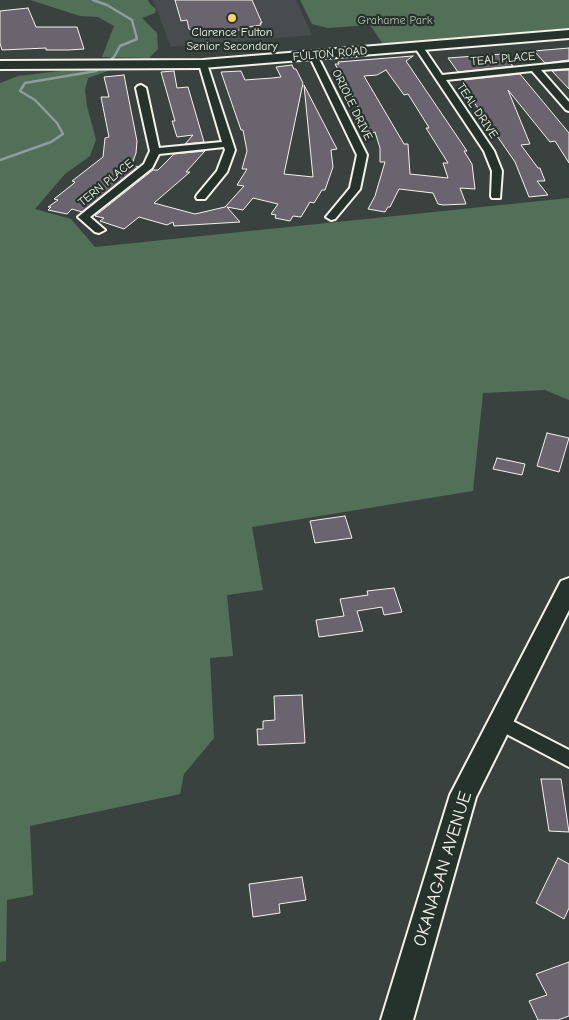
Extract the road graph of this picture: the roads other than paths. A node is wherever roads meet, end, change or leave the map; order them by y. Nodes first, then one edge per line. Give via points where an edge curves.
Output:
1 (569, 34) edge
2 (418, 46) junction
3 (313, 55) junction
4 (203, 64) junction
5 (0, 65) edge
6 (569, 66) edge
7 (535, 69) junction
8 (440, 78) junction
9 (141, 88) dead end
10 (569, 108) edge
11 (228, 144) junction
12 (155, 151) junction
13 (496, 196) dead end
14 (201, 197) dead end
15 (331, 217) dead end
16 (99, 230) dead end
17 (569, 587) edge
18 (501, 723) junction
19 (569, 759) edge
20 (397, 1020) edge

1 - 2 street, FULTON ROAD
2 - 3 street, FULTON ROAD
2 - 8 street, TEAL DRIVE
3 - 4 street, FULTON ROAD
3 - 15 street, ORIOLE DRIVE via 362,155 355,189
4 - 5 street, FULTON ROAD
4 - 11 street
6 - 7 street, TEAL PLACE
7 - 8 street, TEAL PLACE
7 - 10 street
8 - 13 street, TEAL DRIVE via 489,151 498,171
9 - 12 street
11 - 12 street
11 - 14 street via 230,150 222,172
12 - 16 street, TERN PLACE via 148,166 83,217
17 - 18 street, OKANAGAN AVENUE
18 - 19 street
18 - 20 street, OKANAGAN AVENUE via 464,795

